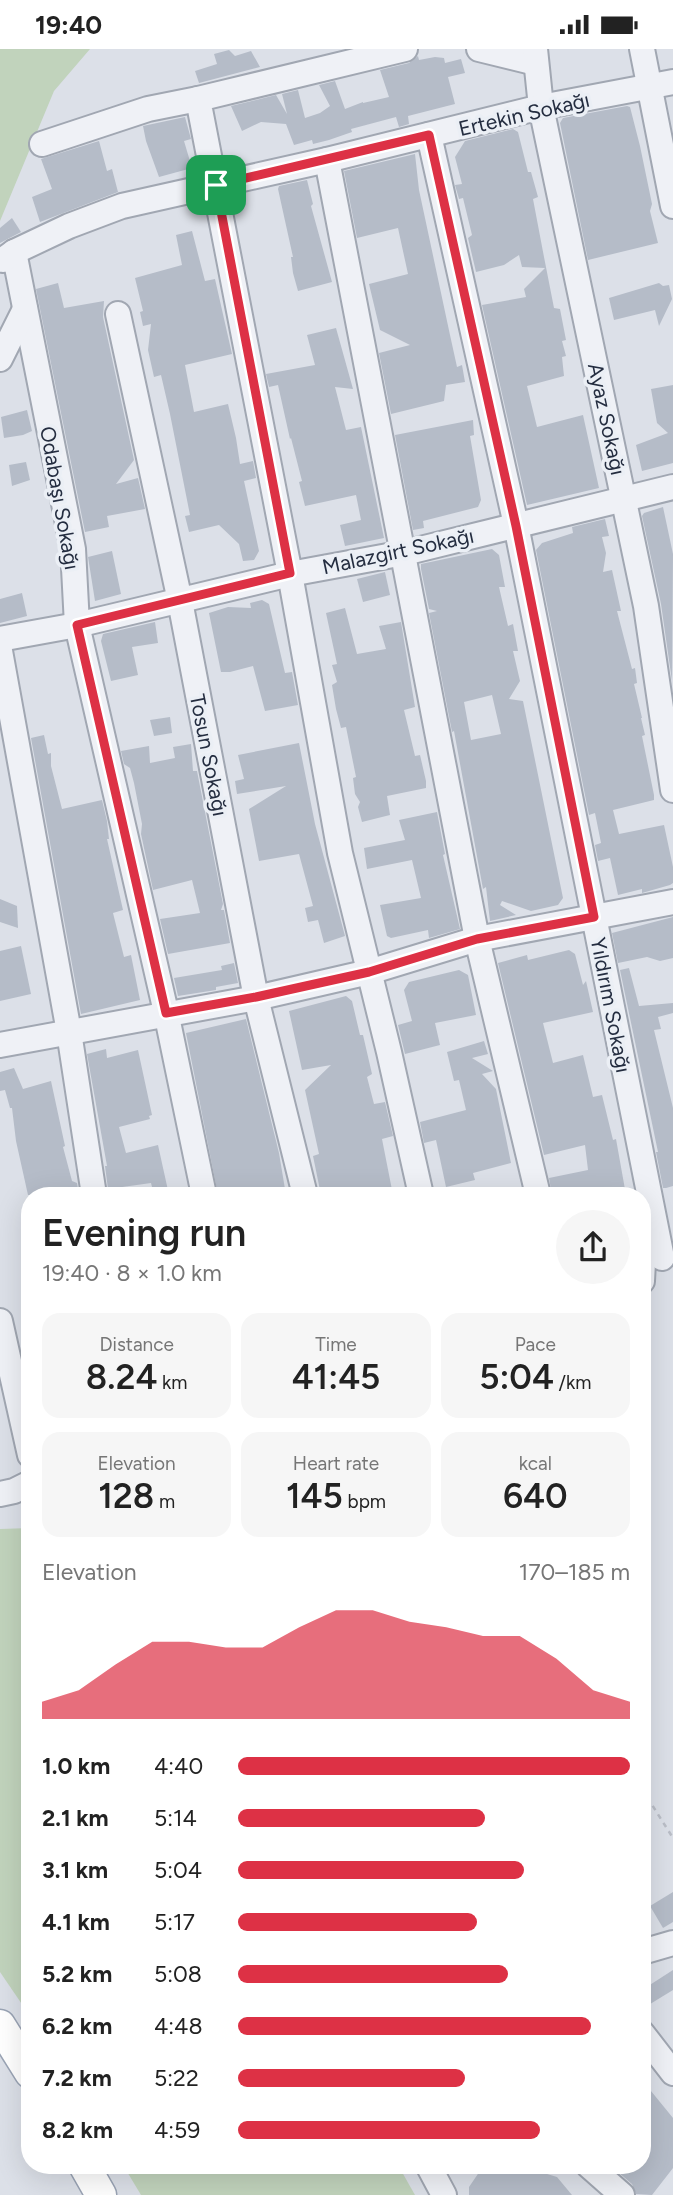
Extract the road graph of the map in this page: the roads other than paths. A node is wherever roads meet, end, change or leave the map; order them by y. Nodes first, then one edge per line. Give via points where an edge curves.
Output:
1 (404, 49) edge
2 (479, 49) edge
3 (642, 49) edge
4 (535, 56) edge
5 (662, 85) edge
6 (198, 99) junction
7 (541, 107) junction
8 (429, 135) junction
9 (42, 144) dead end
10 (327, 160) junction
11 (216, 185) junction
12 (673, 205) edge
13 (7, 257) edge
14 (25, 309) junction
15 (118, 313) dead end
16 (0, 359) edge
17 (673, 487) edge
18 (624, 499) junction
19 (516, 526) junction
20 (404, 553) junction
21 (290, 573) junction
22 (180, 601) junction
23 (77, 625) junction
24 (0, 639) edge
25 (0, 651) edge
26 (673, 790) edge
27 (673, 902) edge
28 (594, 917) junction
29 (477, 939) junction
30 (369, 972) junction
31 (256, 997) junction
32 (166, 1013) junction
33 (69, 1031) junction
34 (0, 1045) edge
35 (93, 1187) edge
36 (202, 1187) edge
37 (303, 1187) edge
38 (419, 1187) edge
39 (536, 1187) edge
40 (642, 1187) edge
41 (651, 1238) edge
42 (655, 1260) edge
43 (0, 1321) edge
44 (21, 1414) edge
45 (21, 1488) edge
46 (0, 1494) edge
47 (673, 1943) edge
48 (651, 1949) edge
49 (0, 2025) edge
50 (651, 2045) edge
51 (21, 2059) edge
52 (673, 2073) edge
53 (89, 2174) edge
54 (433, 2174) edge
55 (598, 2174) edge
56 (101, 2195) edge
57 (444, 2195) edge
58 (622, 2195) edge

1 - 6 street
2 - 4 street
3 - 5 street
4 - 7 street, Ayaz Sokağı
5 - 7 street, Ertekin Sokağı
5 - 12 street
6 - 9 street via 148,109
6 - 11 street
7 - 8 street, Ertekin Sokağı
7 - 18 street, Ayaz Sokağı
8 - 10 street, Ertekin Sokağı
8 - 19 street, Yıldırım Sokağı
10 - 11 street, Ertekin Sokağı
10 - 20 street
11 - 13 street, Ertekin Sokağı via 122,206
11 - 21 street
13 - 14 street, Odabaşı Sokağı
14 - 16 street
14 - 23 street, Odabaşı Sokağı via 72,549
15 - 22 street, Tosun Sokağı
17 - 18 street, Malazgirt Sokağı
18 - 19 street, Malazgirt Sokağı
18 - 26 street, Ayaz Sokağı via 646,606
19 - 20 street, Malazgirt Sokağı
19 - 28 street, Yıldırım Sokağı
20 - 21 street, Malazgirt Sokağı
20 - 29 street
21 - 22 street, Malazgirt Sokağı
21 - 30 street via 340,853
22 - 23 street, Malazgirt Sokağı
22 - 31 street, Tosun Sokağı
23 - 24 street, Malazgirt Sokağı
23 - 32 street, Odabaşı Sokağı
25 - 33 street
27 - 28 street
28 - 29 street
28 - 40 street, Yıldırım Sokağı
29 - 30 street
29 - 39 street
30 - 31 street
30 - 38 street
31 - 32 street
31 - 37 street, Tosun Sokağı
32 - 33 street
32 - 36 street, Odabaşı Sokağı
33 - 34 street
33 - 35 street
41 - 42 street, Yıldırım Sokağı
43 - 44 street
45 - 46 street
47 - 48 street
49 - 51 main road
50 - 52 street
53 - 56 main road
54 - 57 street
55 - 58 street

